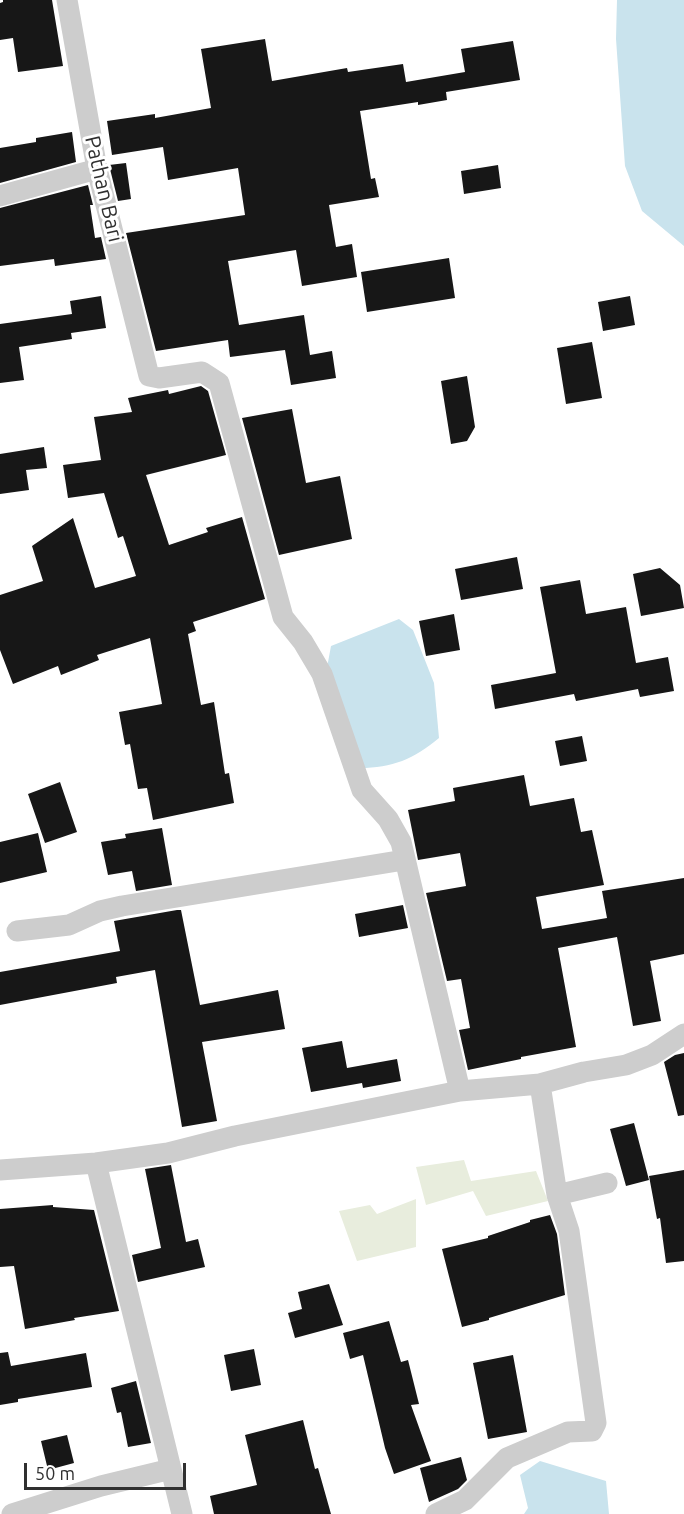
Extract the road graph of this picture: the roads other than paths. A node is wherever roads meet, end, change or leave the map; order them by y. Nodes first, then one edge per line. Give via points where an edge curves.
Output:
1 (67, 0) edge
2 (97, 169) junction
3 (0, 196) edge
4 (404, 860) junction
5 (17, 931) dead end
6 (684, 1034) edge
7 (540, 1084) junction
8 (460, 1091) junction
9 (96, 1163) junction
10 (0, 1170) edge
11 (607, 1183) dead end
12 (557, 1195) junction
13 (171, 1469) junction
14 (12, 1514) edge
15 (182, 1514) edge
16 (436, 1514) edge

1 - 2 street, Pathan Bari
2 - 3 street
2 - 4 street, Pathan Bari via 149,376 202,372 219,383 283,617 322,674 362,790 402,842
4 - 5 street via 122,906 100,911 69,926
4 - 8 street
6 - 7 street via 652,1055 626,1065
7 - 8 street
7 - 12 street
8 - 9 street via 168,1153
9 - 10 street
9 - 13 street
11 - 12 street
12 - 16 street via 569,1231 596,1423 592,1431 568,1432 507,1458 465,1500
13 - 14 street
13 - 15 street

